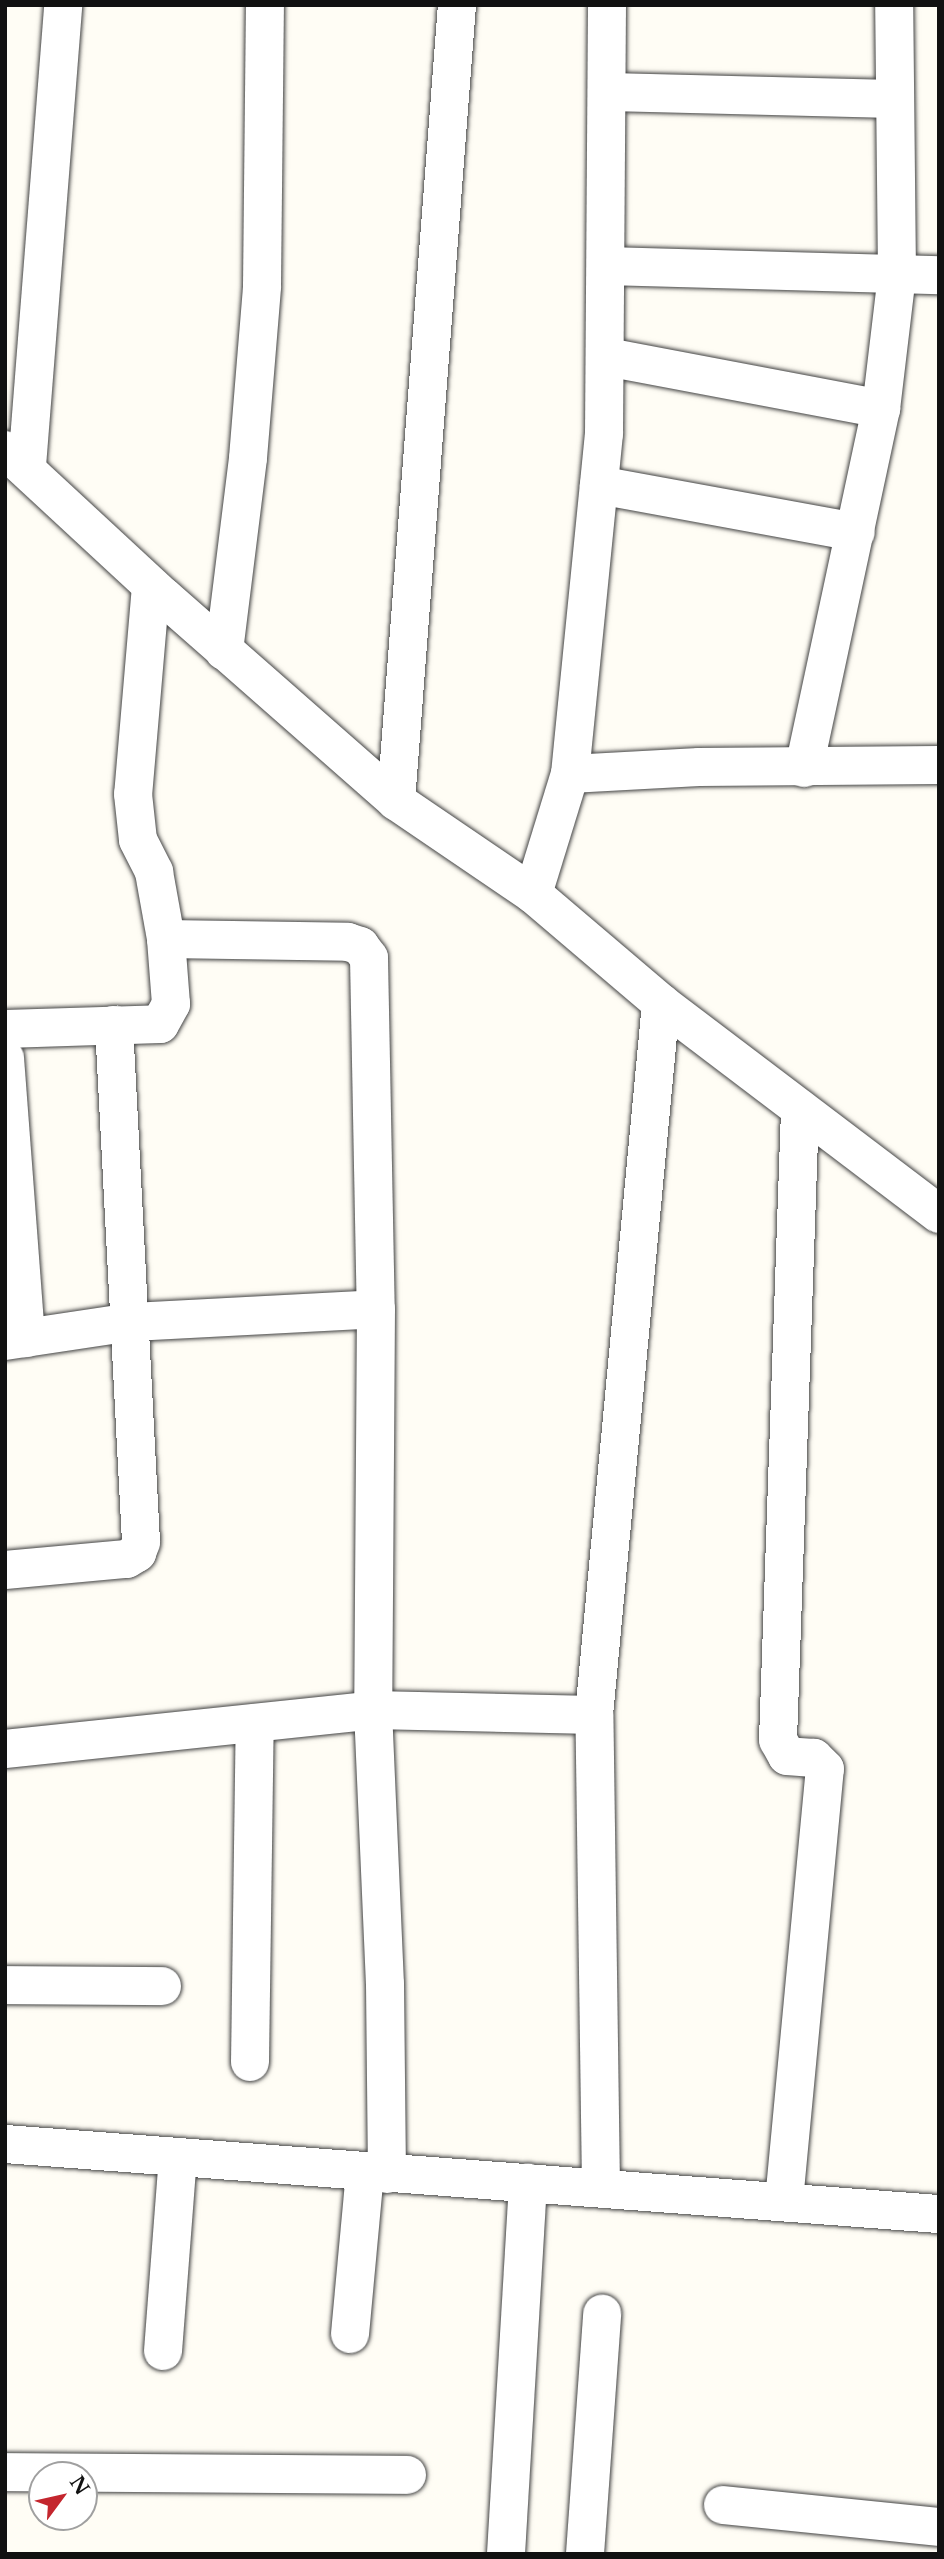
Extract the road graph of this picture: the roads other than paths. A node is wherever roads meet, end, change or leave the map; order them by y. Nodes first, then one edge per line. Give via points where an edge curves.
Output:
1 (63, 5) edge
2 (265, 5) edge
3 (457, 5) edge
4 (607, 5) edge
5 (894, 5) edge
6 (608, 92) junction
7 (895, 99) junction
8 (607, 266) junction
9 (897, 274) junction
10 (939, 275) edge
11 (607, 357) junction
12 (881, 409) junction
13 (16, 458) edge
14 (599, 485) junction
15 (856, 531) junction
16 (151, 586) junction
17 (224, 651) junction
18 (939, 765) edge
19 (804, 768) junction
20 (570, 774) junction
21 (396, 801) junction
22 (533, 894) junction
23 (166, 939) junction
24 (660, 1003) junction
25 (114, 1026) junction
26 (5, 1029) edge
27 (5, 1058) edge
28 (800, 1109) junction
29 (939, 1214) edge
30 (376, 1309) junction
31 (132, 1322) junction
32 (15, 1339) edge
33 (5, 1570) edge
34 (373, 1710) junction
35 (594, 1715) junction
36 (255, 1723) junction
37 (5, 1749) edge
38 (5, 1985) edge
39 (162, 1986) dead end
40 (250, 2062) dead end
41 (5, 2144) edge
42 (178, 2158) junction
43 (376, 2174) junction
44 (527, 2183) junction
45 (601, 2187) junction
46 (784, 2202) junction
47 (939, 2214) edge
48 (602, 2314) dead end
49 (350, 2334) dead end
50 (163, 2351) dead end
51 (5, 2472) edge
52 (407, 2475) dead end
53 (723, 2505) dead end
54 (939, 2527) edge
55 (506, 2554) edge
56 (585, 2554) edge

1 - 13 street
2 - 17 street via 262,286 248,458
3 - 21 street
4 - 6 street
5 - 7 street
6 - 7 street
6 - 8 street
7 - 9 street
8 - 9 street
8 - 11 street
9 - 10 street
9 - 12 street
11 - 12 street
11 - 14 street
12 - 15 street
13 - 16 street
14 - 15 street
14 - 20 street
15 - 19 street
16 - 17 street
16 - 23 street via 133,794 138,839 154,872
17 - 21 street
18 - 19 street
19 - 20 street
20 - 22 street
21 - 22 street
22 - 24 street
23 - 25 street via 171,1004 167,1017 160,1024
23 - 30 street via 348,942 360,946 369,958
24 - 28 street
24 - 35 street
25 - 26 street
25 - 31 street
27 - 32 street
28 - 29 street
28 - 46 street via 778,1740 787,1756 814,1758 825,1769
30 - 31 street
30 - 34 street
31 - 32 street
31 - 33 street via 141,1542 137,1553 109,1562
34 - 35 street
34 - 36 street
34 - 43 street via 386,1984
35 - 45 street
36 - 37 street
36 - 40 street
38 - 39 street
41 - 42 street
42 - 43 street
42 - 50 street
43 - 44 street
43 - 49 street
44 - 45 street
44 - 55 street
45 - 46 street
46 - 47 street
48 - 56 street
51 - 52 street
53 - 54 street

